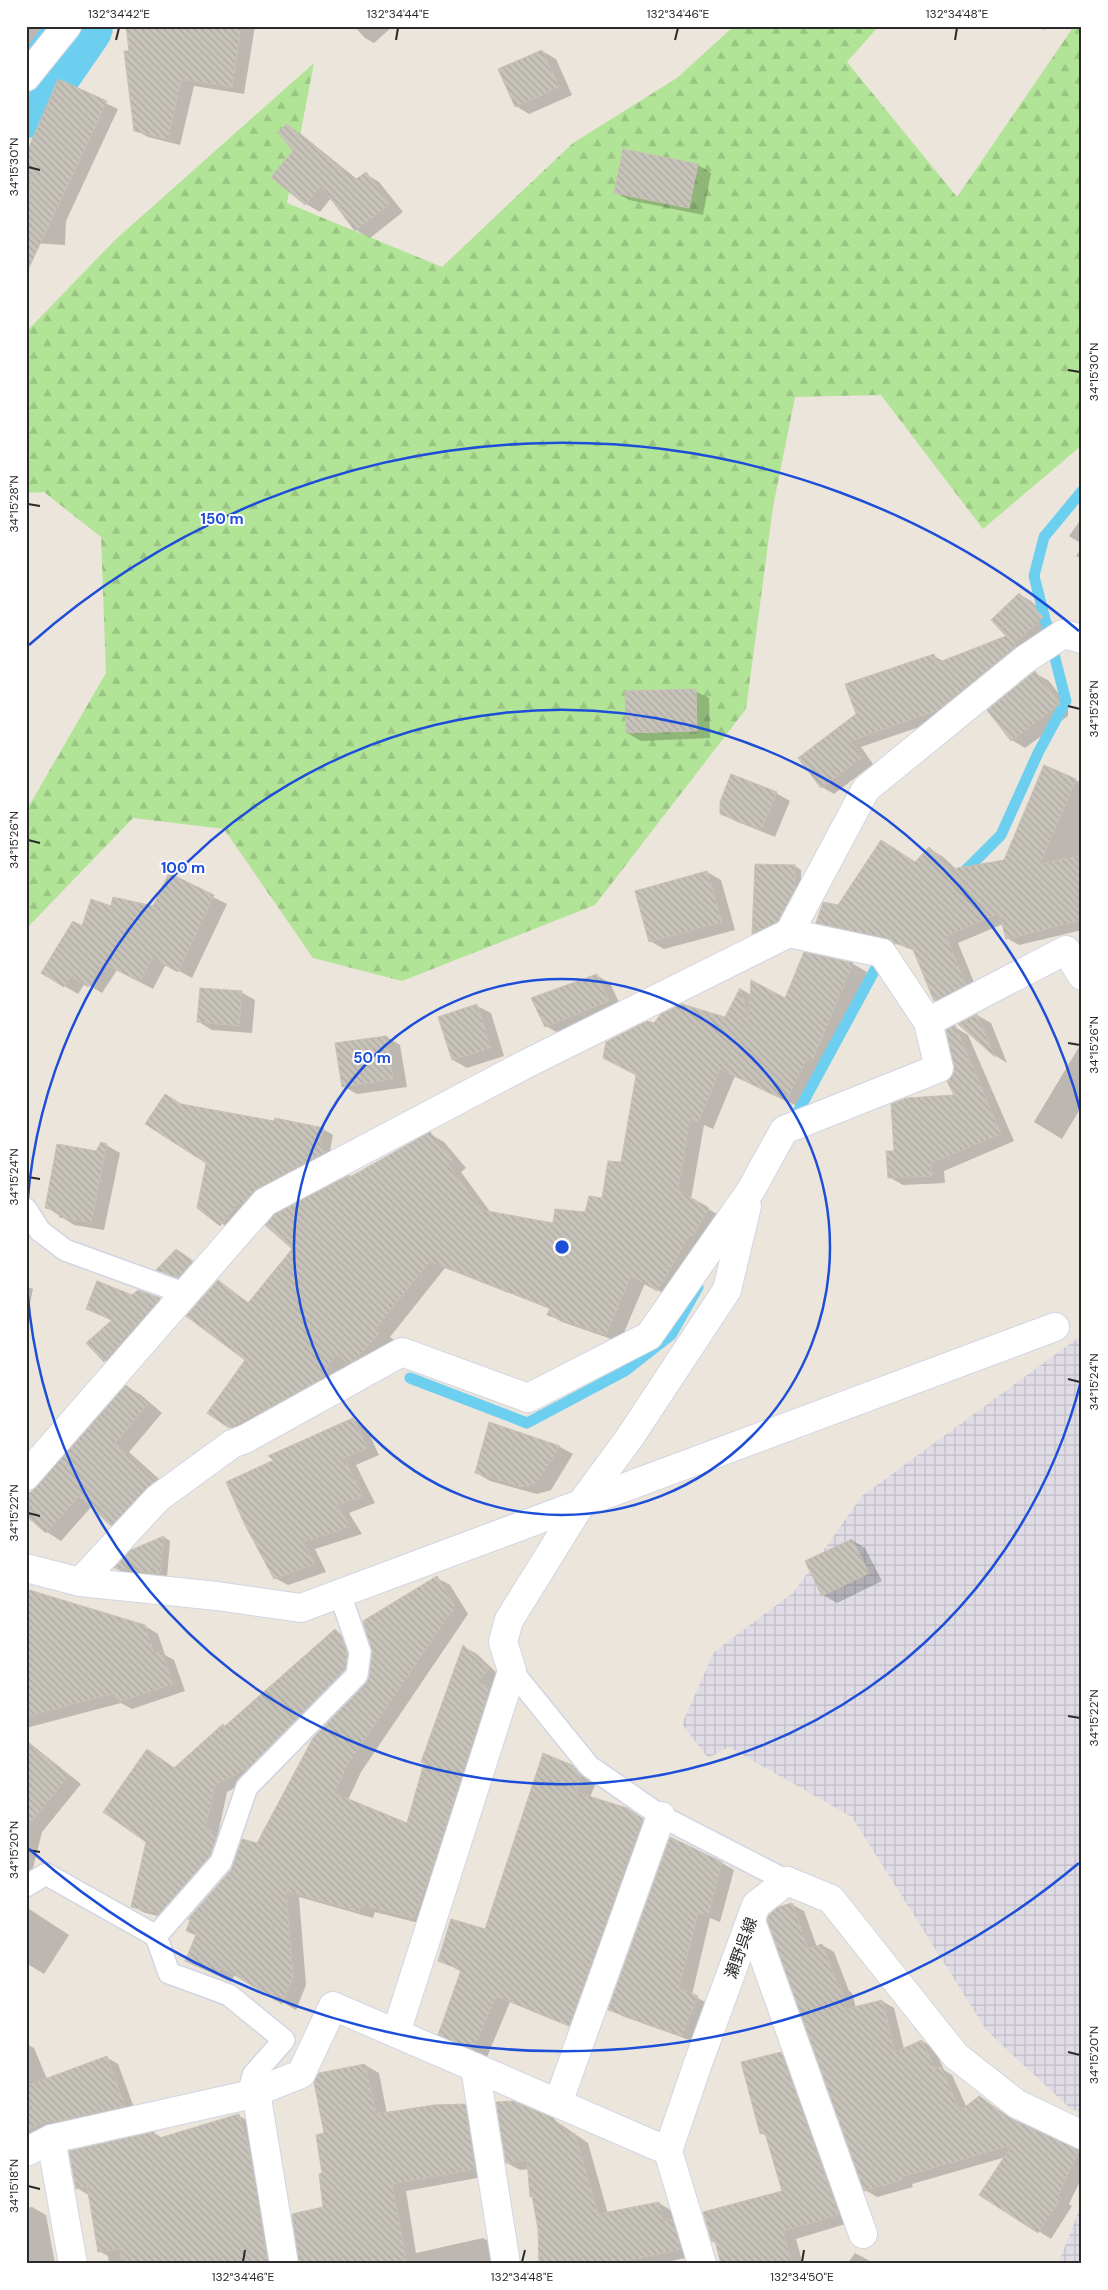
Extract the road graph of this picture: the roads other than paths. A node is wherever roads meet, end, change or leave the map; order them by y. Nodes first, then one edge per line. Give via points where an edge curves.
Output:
1 (67, 26) edge
2 (26, 77) edge
3 (1082, 639) edge
4 (790, 933) junction
5 (1082, 976) edge
6 (928, 1022) junction
7 (751, 1190) junction
8 (26, 1209) edge
9 (186, 1294) junction
10 (1055, 1327) dead end
11 (26, 1476) edge
12 (581, 1504) junction
13 (26, 1568) edge
14 (80, 1582) junction
15 (340, 1594) junction
16 (512, 1671) junction
17 (661, 1816) junction
18 (787, 1881) junction
19 (26, 1886) edge
20 (751, 1920) junction
21 (156, 1936) junction
22 (396, 2033) junction
23 (475, 2068) junction
24 (252, 2094) junction
25 (558, 2103) junction
26 (1082, 2134) edge
27 (50, 2139) junction
28 (668, 2151) junction
29 (26, 2152) edge
30 (863, 2234) dead end
31 (73, 2264) edge
32 (284, 2264) edge
33 (506, 2264) edge
34 (702, 2264) edge

1 - 2 street
3 - 4 street via 1063,634 1024,660 866,788
4 - 6 street via 882,953
4 - 9 street via 533,1061 266,1202
5 - 6 street via 1066,950
6 - 7 street via 939,1068 784,1130
7 - 12 street via 727,1290 630,1437
7 - 14 street via 649,1336 528,1398 402,1352 245,1440 232,1444 158,1498
8 - 9 lane via 40,1230 66,1250
9 - 11 street
10 - 12 street
12 - 15 street
12 - 16 street via 509,1620 503,1642
13 - 14 street
14 - 15 street via 301,1608
15 - 21 lane via 360,1652 357,1675 247,1787 221,1862
16 - 17 lane via 589,1766
16 - 22 street
17 - 18 lane
17 - 25 street
18 - 20 street, 瀬野呉線 via 756,1905
18 - 26 street via 831,1899 956,2056 1017,2104
19 - 21 lane via 46,1874
20 - 28 street, 瀬野呉線
20 - 30 street
21 - 24 lane via 169,1973 228,1995 284,2040 253,2075
22 - 23 street
22 - 24 street via 334,2006 301,2074
23 - 25 street
23 - 33 street
24 - 27 street
24 - 32 street
25 - 28 street
27 - 29 street
27 - 31 street
28 - 34 street

